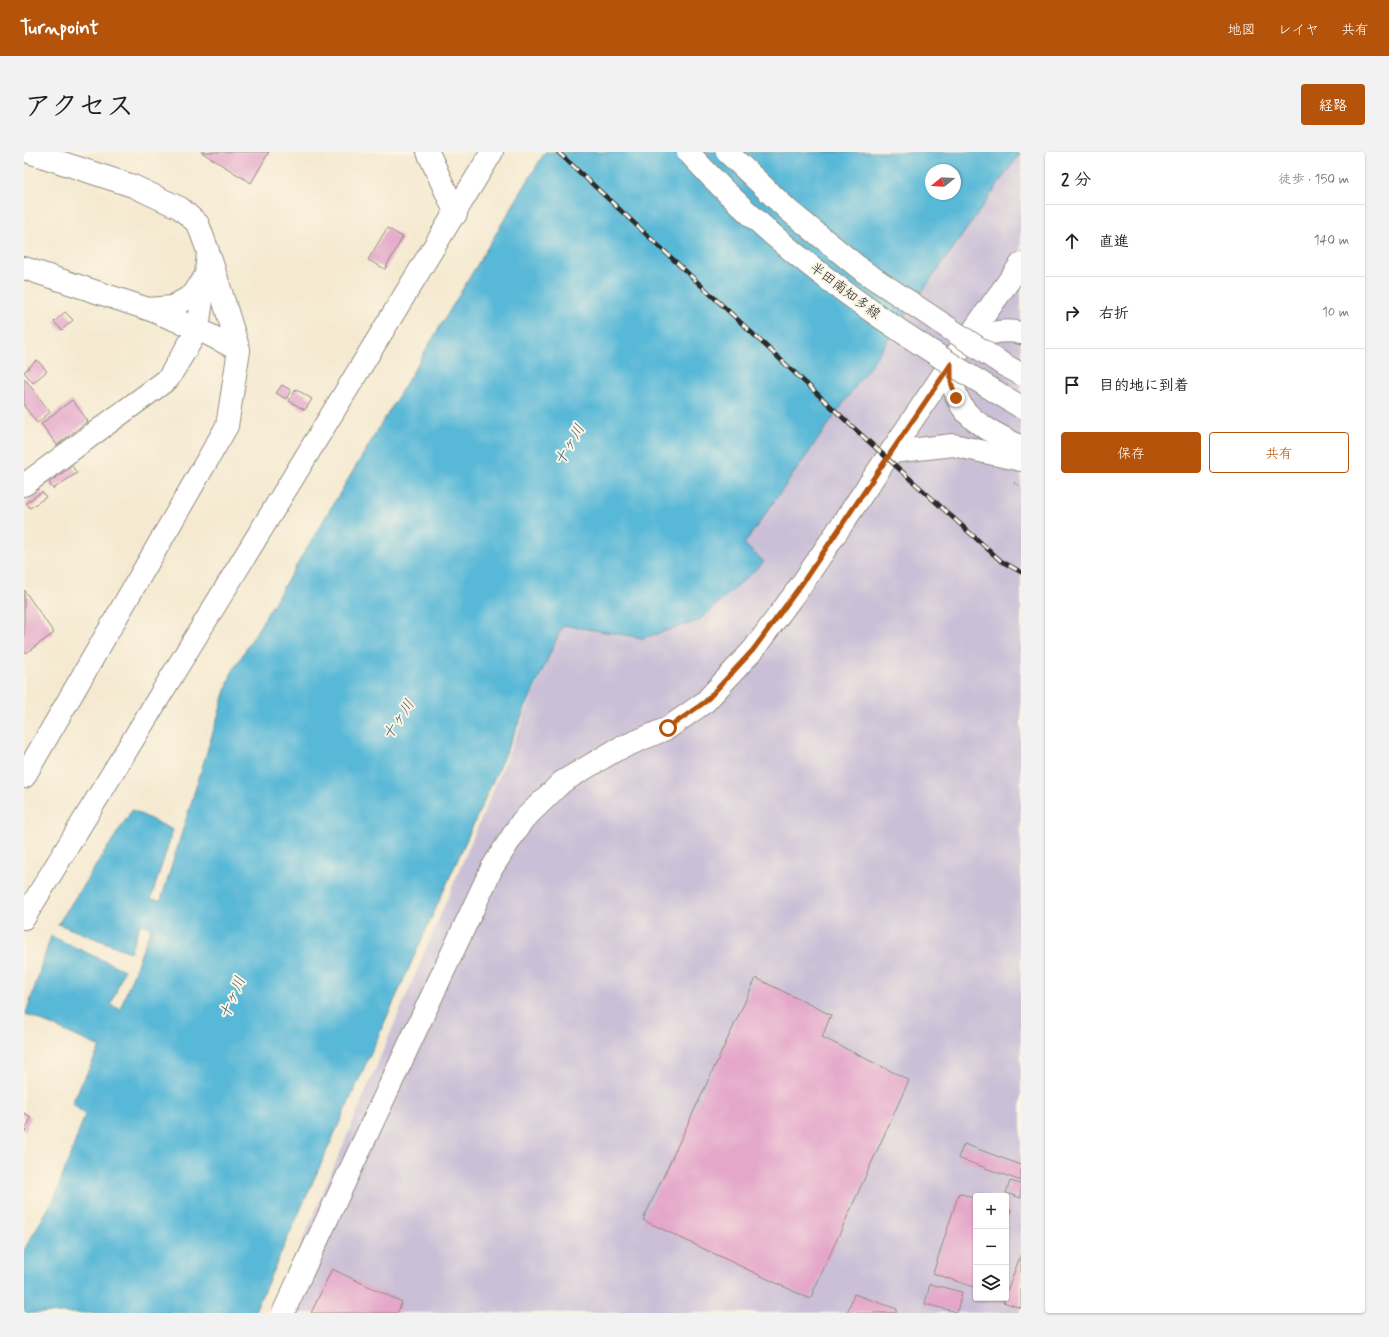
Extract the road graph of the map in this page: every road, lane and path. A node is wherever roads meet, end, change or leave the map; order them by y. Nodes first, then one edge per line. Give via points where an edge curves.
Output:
1 (29, 152) edge
2 (428, 152) edge
3 (492, 152) edge
4 (688, 152) edge
5 (727, 152) edge
6 (456, 214) junction
7 (208, 251) junction
8 (1021, 264) edge
9 (24, 268) edge
10 (206, 275) junction
11 (148, 309) junction
12 (198, 329) junction
13 (1021, 333) edge
14 (965, 342) junction
15 (239, 350) junction
16 (951, 364) junction
17 (1021, 374) edge
18 (1021, 407) edge
19 (1021, 447) edge
20 (892, 452) junction
21 (1021, 460) edge
22 (24, 485) edge
23 (24, 777) edge
24 (24, 918) edge
25 (283, 1313) edge

1 - 7 street via 133,186 180,208 198,224
2 - 6 street
3 - 6 street
4 - 18 street, 半田南知多線, bridge via 708,175 788,248 927,350
5 - 17 street, 半田南知多線, bridge via 788,210 863,271
6 - 24 street
7 - 10 street
7 - 15 street
8 - 14 street
9 - 11 street
10 - 11 street via 193,294 172,307
10 - 12 street
11 - 12 street
12 - 15 street
12 - 22 street via 168,379
13 - 14 street via 1009,330 986,334
14 - 16 street
15 - 23 street via 227,426
16 - 19 street via 951,382 956,398 966,414 981,426
16 - 20 street
20 - 21 street via 953,445
20 - 25 street via 753,650 705,702 668,728 616,750 562,782 522,821 492,868

